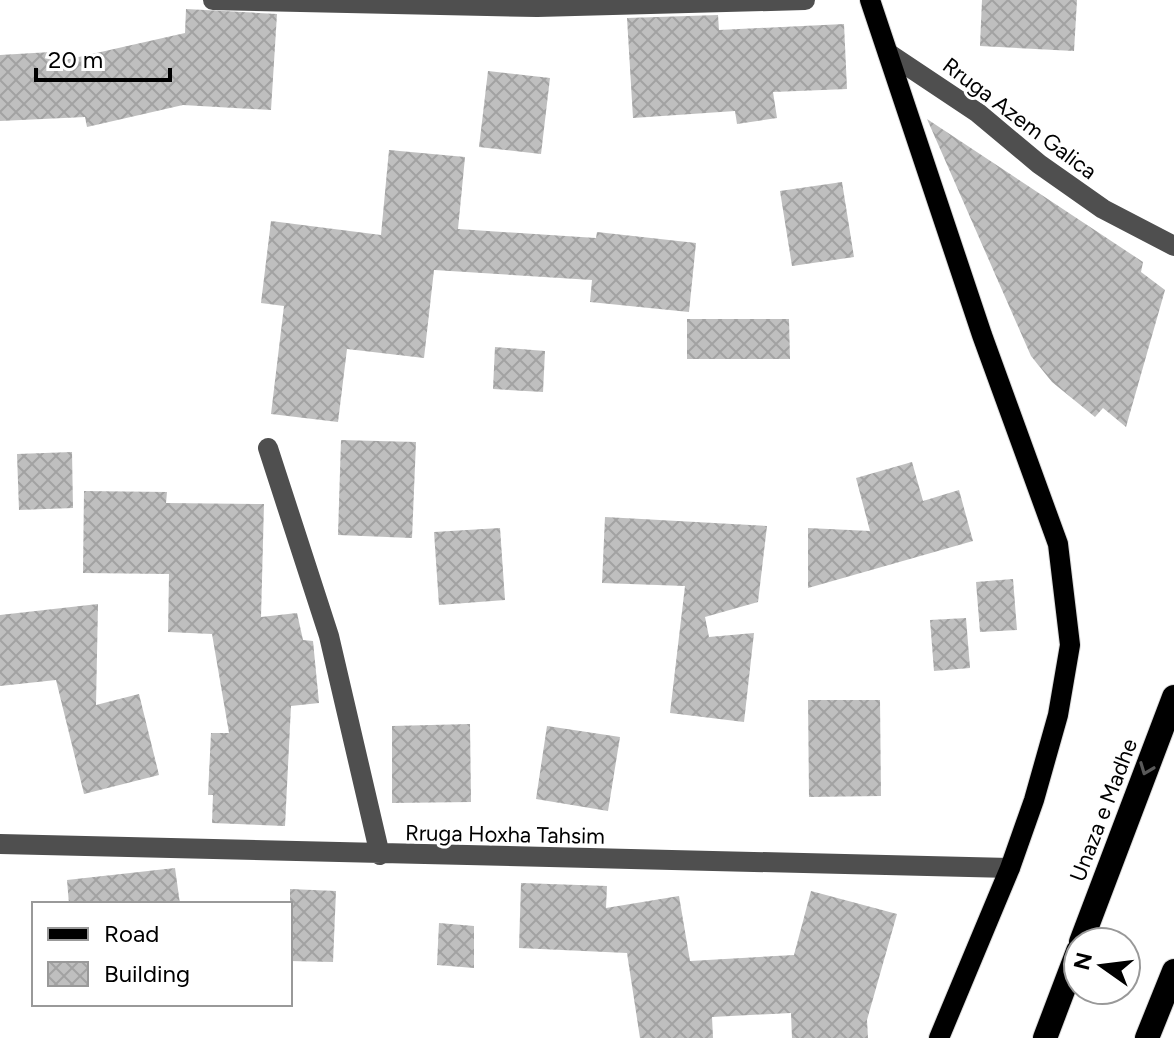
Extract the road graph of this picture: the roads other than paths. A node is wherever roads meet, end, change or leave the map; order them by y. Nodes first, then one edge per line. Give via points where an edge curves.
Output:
1 (213, 0) edge
2 (790, 0) edge
3 (805, 0) edge
4 (870, 0) edge
5 (888, 53) junction
6 (1174, 246) edge
7 (268, 448) dead end
8 (1174, 697) edge
9 (0, 844) edge
10 (380, 855) junction
11 (1010, 868) junction
12 (1087, 926) edge
13 (1174, 971) edge
14 (1062, 993) edge
15 (939, 1038) edge
16 (1045, 1038) edge
17 (1147, 1038) edge

1 - 2 street via 537,7
2 - 3 street
4 - 5 main road
5 - 6 street, Rruga Azem Galica via 978,113 1103,209
5 - 11 main road via 1058,544 1070,645 1058,715
7 - 10 street via 329,636
8 -> 12 highway, Unaza e Madhe
9 - 10 street, Rruga Hoxha Tahsim
10 - 11 street, Rruga Hoxha Tahsim
11 - 15 main road
13 - 17 highway
14 - 16 highway

